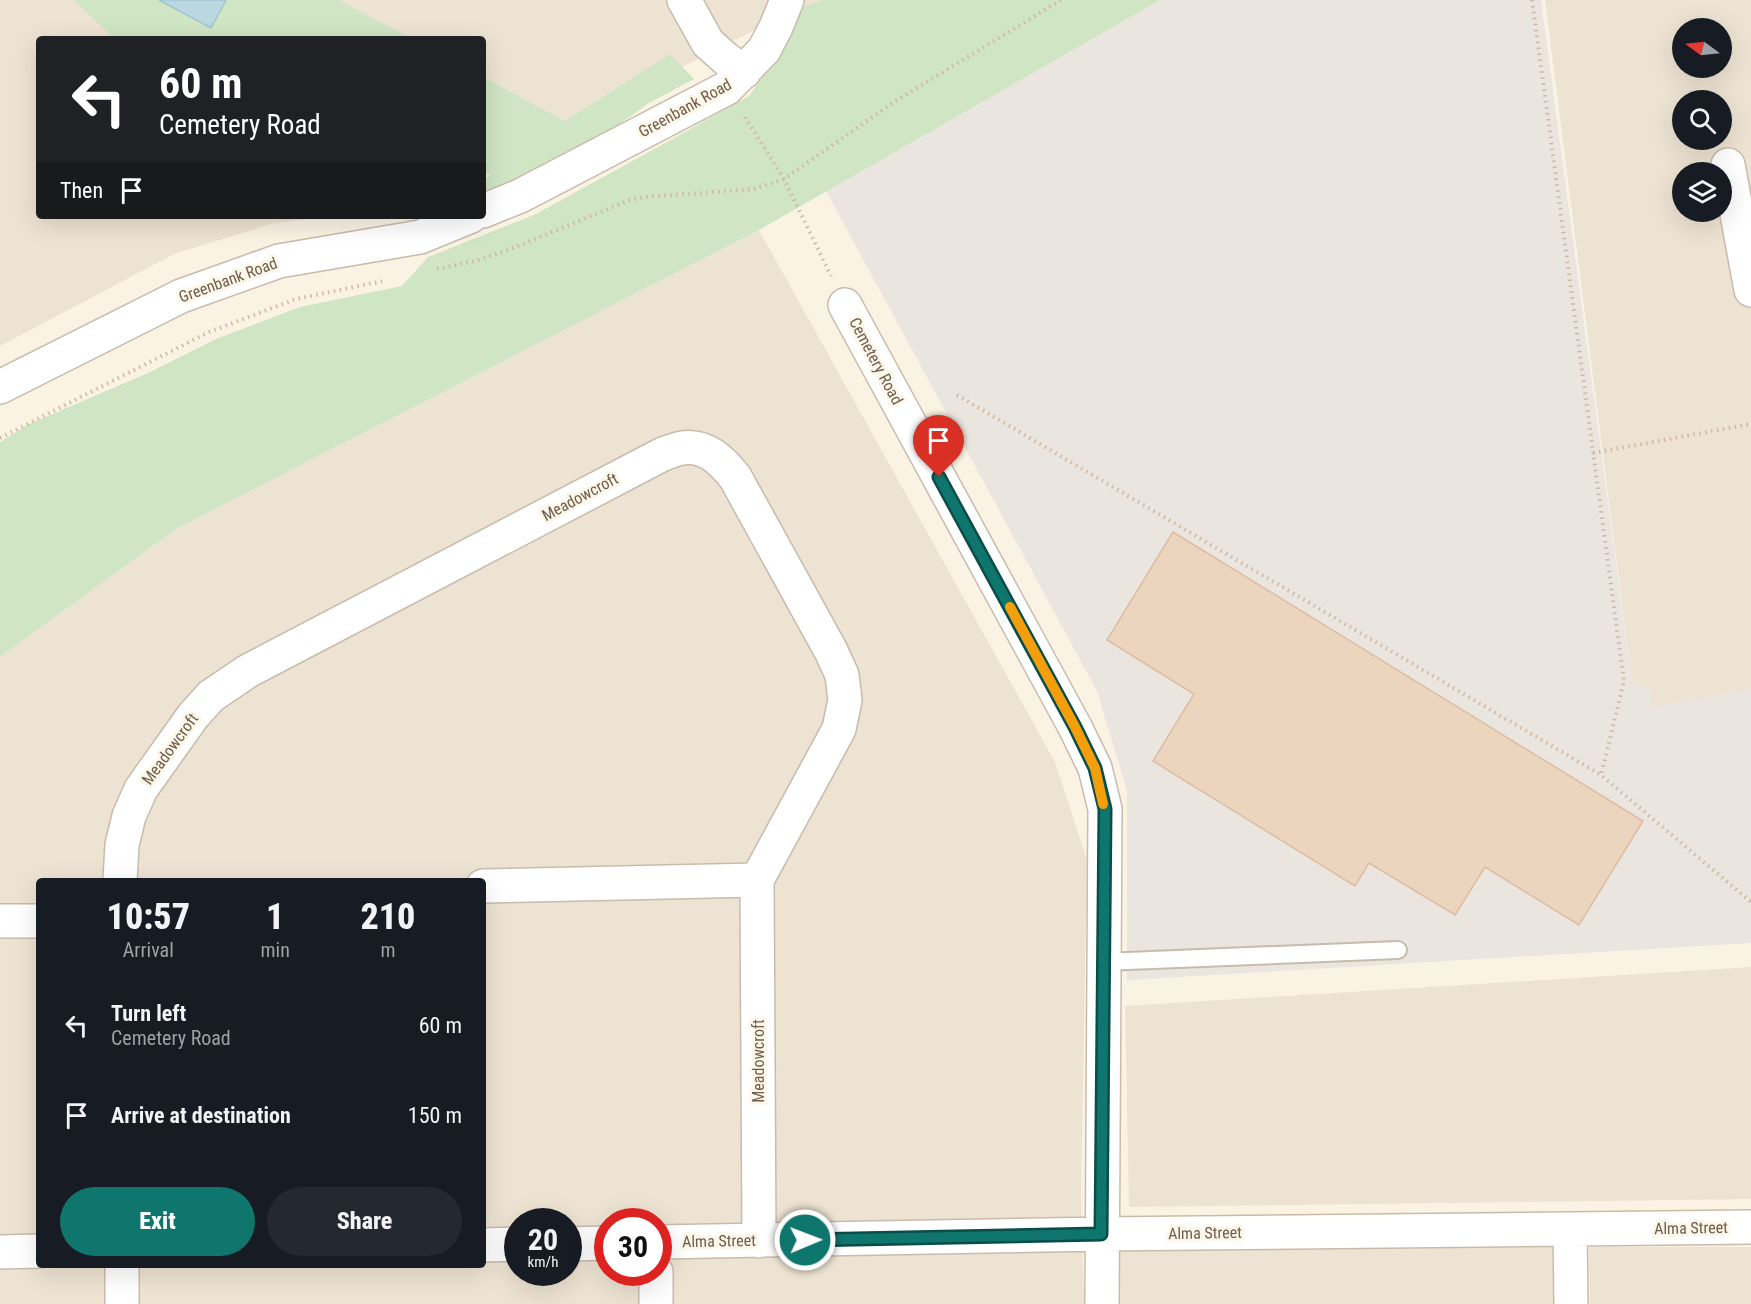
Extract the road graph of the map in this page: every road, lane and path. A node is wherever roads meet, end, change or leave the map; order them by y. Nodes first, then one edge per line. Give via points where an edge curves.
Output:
1 (684, 0) edge
2 (786, 0) edge
3 (1061, 0) edge
4 (1532, 0) edge
5 (735, 80) junction
6 (784, 179) junction
7 (1732, 187) edge
8 (486, 210) edge
9 (464, 219) edge
10 (433, 270) dead end
11 (389, 280) dead end
12 (1751, 290) edge
13 (845, 305) joint
14 (0, 387) edge
15 (957, 395) dead end
16 (1751, 424) edge
17 (0, 438) edge
18 (1593, 453) junction
19 (1601, 776) junction
20 (120, 878) edge
21 (757, 880) junction
22 (486, 886) edge
23 (1751, 902) edge
24 (0, 921) edge
25 (36, 921) edge
26 (1398, 951) dead end
27 (1103, 962) junction
28 (1751, 1227) edge
29 (1569, 1229) junction
30 (1101, 1234) junction
31 (759, 1241) junction
32 (672, 1242) edge
33 (504, 1244) edge
34 (486, 1245) edge
35 (36, 1251) edge
36 (0, 1252) edge
37 (122, 1268) edge
38 (656, 1286) edge
39 (122, 1304) edge
40 (656, 1304) edge
41 (1102, 1304) edge
42 (1571, 1304) edge

1 - 5 street via 708,43 726,59
2 - 5 street, Greenbank Road via 764,50
3 - 6 path via 894,102
4 - 18 path
5 - 6 path
5 - 8 street, Greenbank Road via 520,196
6 - 10 path via 754,189 630,201 506,251
6 - 13 path
7 - 12 street
9 - 14 street, Greenbank Road via 420,237 279,261 181,296
11 - 17 path via 296,299 209,332
13 - 27 street, Cemetery Road via 1095,768 1105,809
15 - 19 path
16 - 18 path
18 - 19 path via 1624,681
19 - 23 path
20 - 21 street, Meadowcroft via 122,845 141,789 211,696 258,665 663,454 684,447 704,450 721,460 735,477 842,675 845,700 839,729
21 - 22 street
21 - 31 street, Meadowcroft
24 - 25 street
26 - 27 lane
27 - 30 street, Cemetery Road
28 - 29 street, Alma Street
29 - 30 street, Alma Street
29 - 42 street
30 - 31 street, Alma Street
30 - 41 street, Cemetery Road
31 - 32 street, Alma Street
33 - 34 street
35 - 36 street
37 - 39 street
38 - 40 street

